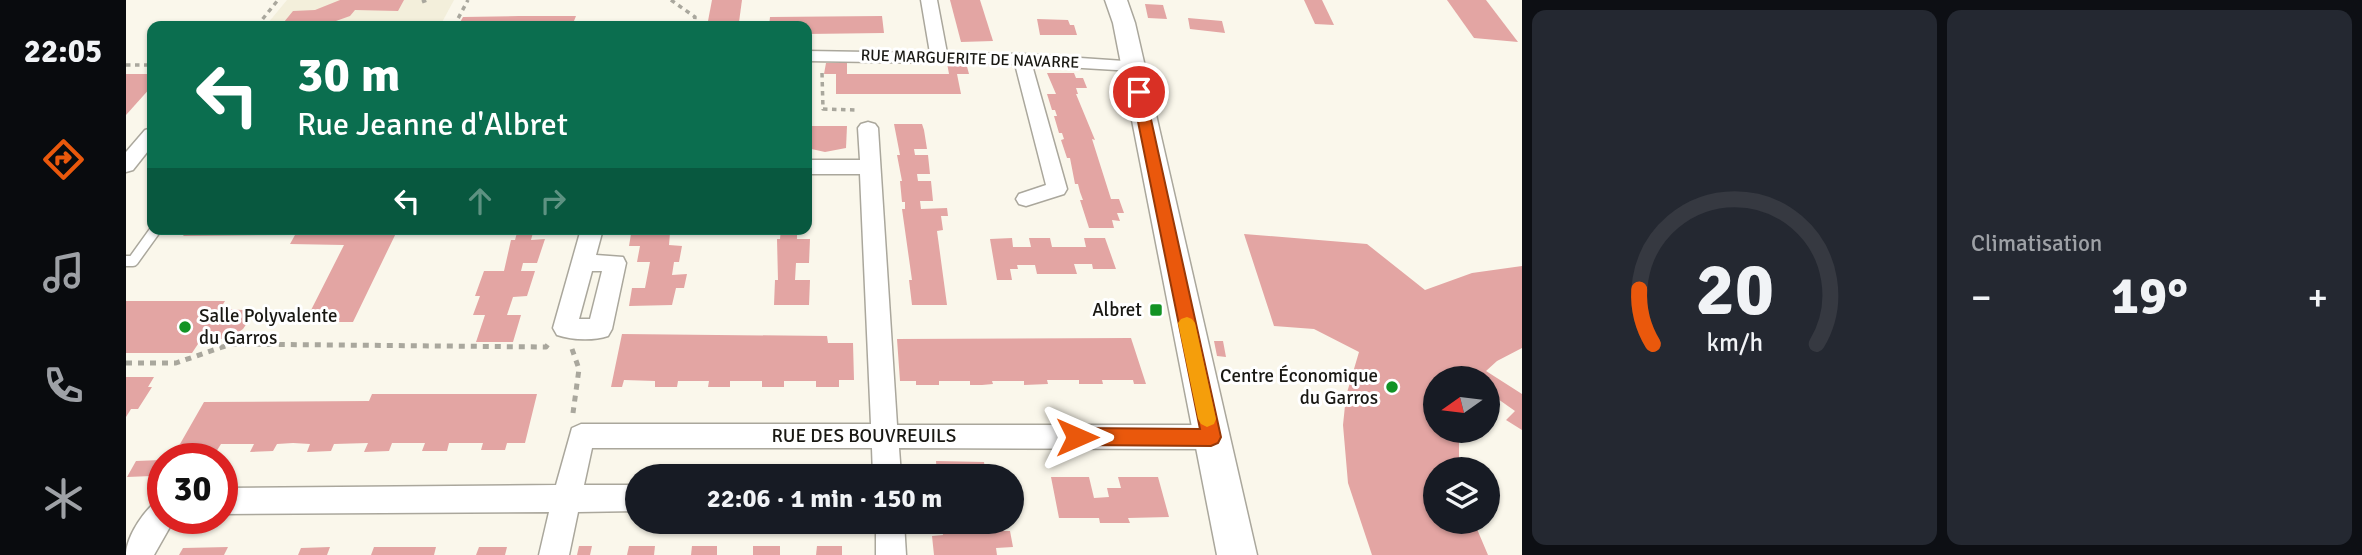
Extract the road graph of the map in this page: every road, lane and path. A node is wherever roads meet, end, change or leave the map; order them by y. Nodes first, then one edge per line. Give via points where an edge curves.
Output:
1 (278, 0) edge
2 (427, 0) edge
3 (468, 0) edge
4 (671, 0) edge
5 (929, 0) edge
6 (1116, 0) edge
7 (422, 2) dead end
8 (261, 21) edge
9 (457, 21) edge
10 (695, 21) edge
11 (814, 55) edge
12 (939, 57) junction
13 (1022, 59) junction
14 (126, 65) edge
15 (147, 65) edge
16 (1133, 66) junction
17 (867, 128) joint
18 (147, 141) edge
19 (126, 165) edge
20 (812, 167) edge
21 (869, 167) junction
22 (1026, 199) dead end
23 (152, 235) edge
24 (590, 235) edge
25 (126, 261) edge
26 (583, 263) junction
27 (565, 328) junction
28 (126, 363) edge
29 (581, 436) junction
30 (885, 436) junction
31 (1211, 437) junction
32 (886, 464) edge
33 (625, 498) edge
34 (567, 499) junction
35 (238, 501) edge
36 (150, 534) edge
37 (890, 534) edge
38 (137, 555) edge
39 (554, 555) edge
40 (891, 555) edge
41 (1237, 555) edge

1 - 8 path
2 - 7 path
3 - 9 path
4 - 10 path
5 - 12 street
6 - 16 street
11 - 12 street, RUE MARGUERITE DE NAVARRE
11 - 17 path via 823,110 865,110
12 - 13 street, RUE MARGUERITE DE NAVARRE
13 - 16 street, RUE MARGUERITE DE NAVARRE
13 - 22 street via 1058,189
14 - 15 path
16 - 31 street
17 - 21 street
18 - 19 street
20 - 21 street
21 - 30 street
23 - 25 lane via 132,261
24 - 26 street
26 - 27 street
26 - 27 street via 615,263 600,329
27 - 28 path via 546,347 231,344 176,363
27 - 29 path via 579,369 572,417
29 - 30 street, RUE DES BOUVREUILS
29 - 34 street
30 - 31 street, RUE DES BOUVREUILS
30 - 32 street
31 - 41 street
33 - 34 street
34 - 35 street
34 - 39 street
36 - 38 street
37 - 40 street

